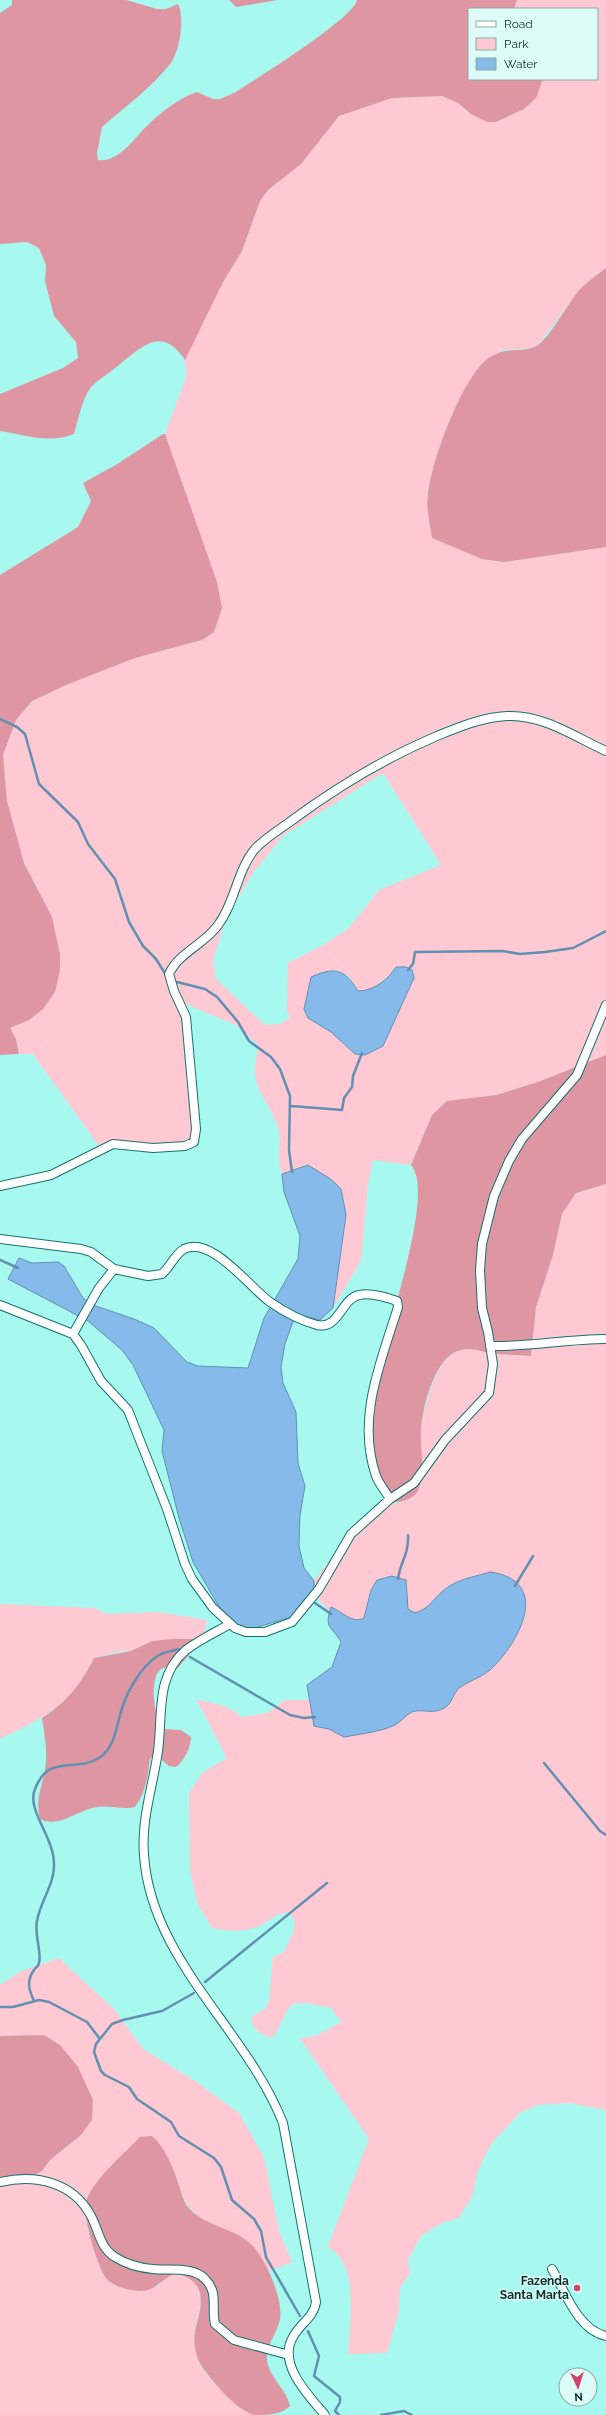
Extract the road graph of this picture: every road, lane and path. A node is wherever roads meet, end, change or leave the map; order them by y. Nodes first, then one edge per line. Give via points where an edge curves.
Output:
1 (606, 751) edge
2 (606, 1005) edge
3 (0, 1186) edge
4 (0, 1239) edge
5 (114, 1269) junction
6 (0, 1305) edge
7 (73, 1334) junction
8 (606, 1339) edge
9 (490, 1346) junction
10 (390, 1499) junction
11 (230, 1624) junction
12 (0, 2182) edge
13 (552, 2269) dead end
14 (606, 2336) edge
15 (289, 2355) junction
16 (325, 2415) edge

1 - 3 street via 541,721 518,716 494,718 465,724 391,756 304,812 254,850 217,927 184,956 169,974 187,1022 196,1129 194,1142 185,1146 153,1148 113,1144 51,1175
2 - 9 street via 577,1075 522,1139 494,1196 482,1244 480,1270 482,1308
4 - 5 street via 81,1249 91,1252
5 - 7 street via 99,1288
5 - 10 street via 148,1276 162,1274 184,1249 199,1247 222,1259 271,1303 317,1325 329,1324 346,1304 358,1295 370,1294 397,1301 398,1307 372,1394 368,1430 376,1477
6 - 7 street
7 - 11 street via 101,1381 128,1410 192,1579 213,1608
8 - 9 street via 527,1346
9 - 10 street via 493,1364 489,1394 444,1440 414,1483
10 - 11 street via 351,1534 319,1589 292,1622 265,1632 246,1632
11 - 15 street via 187,1649 168,1670 158,1750 144,1818 144,1854 148,1891 165,1934 249,2059 276,2104 283,2123 316,2302 315,2312 293,2337
12 - 15 street via 24,2178 61,2186 82,2201 108,2253 126,2263 153,2269 186,2271 204,2277 214,2290 214,2324 234,2340
13 - 14 street via 583,2323 591,2330
15 - 16 street via 299,2383

